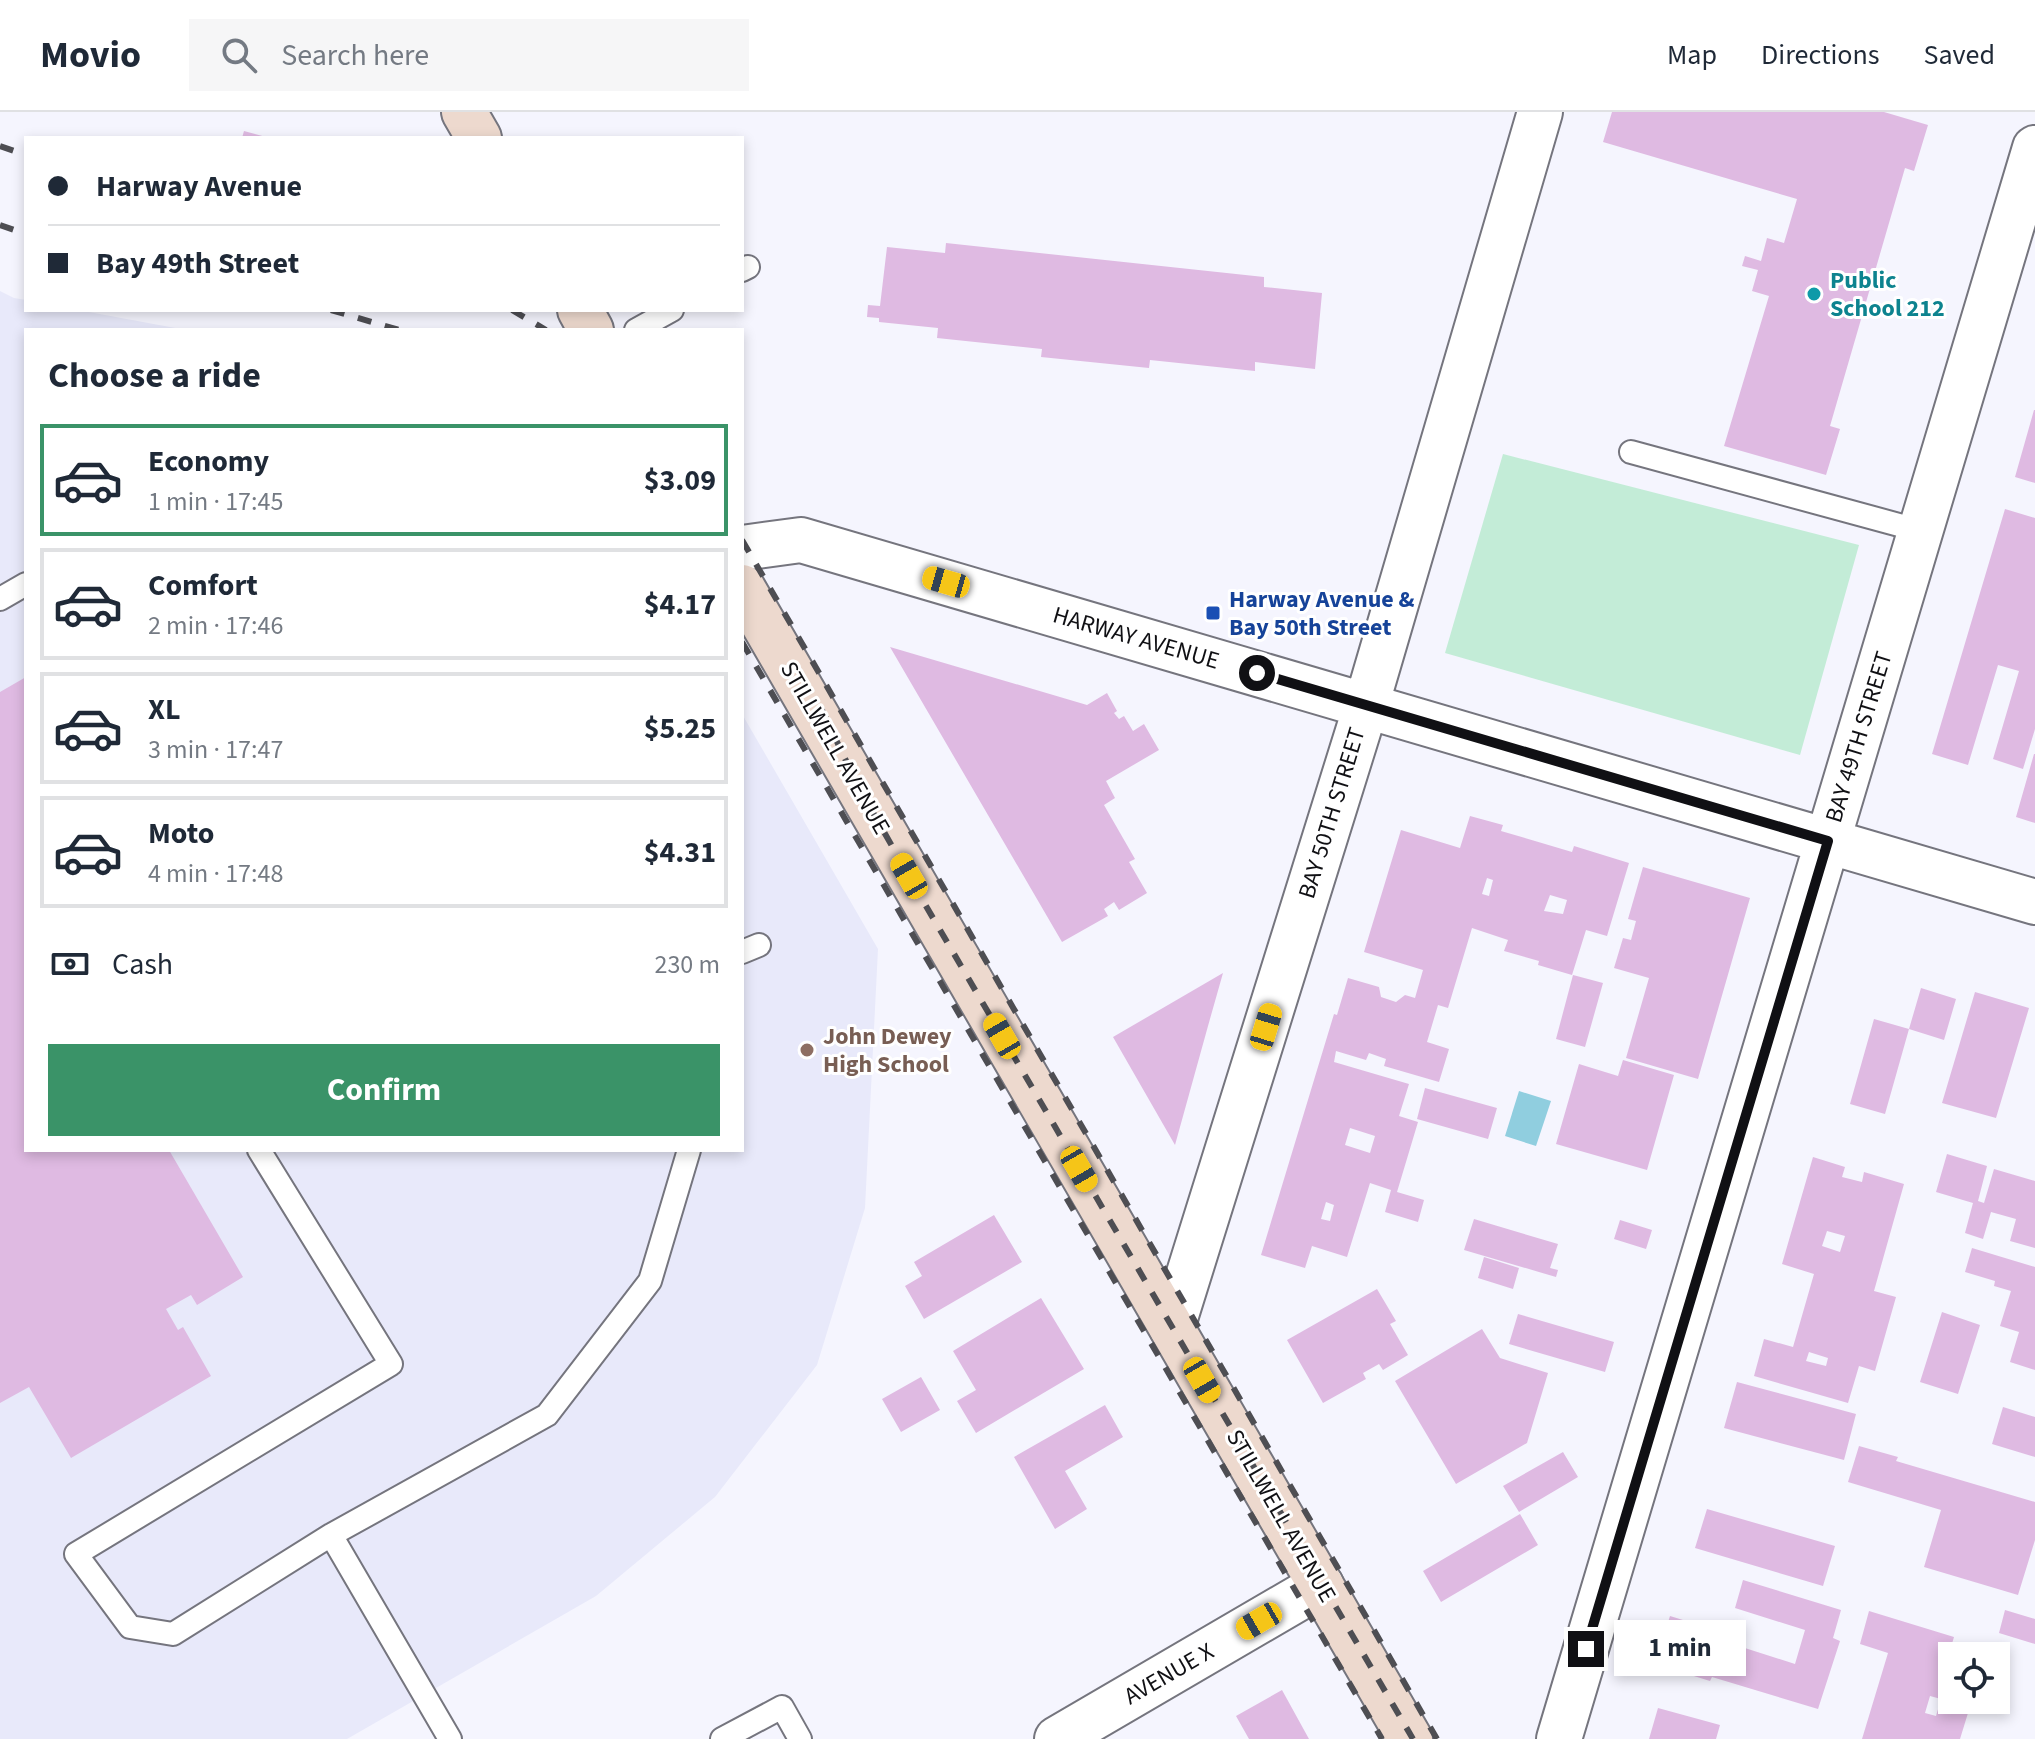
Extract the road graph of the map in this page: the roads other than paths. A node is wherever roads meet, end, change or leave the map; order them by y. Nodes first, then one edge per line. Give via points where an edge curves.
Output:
1 (464, 112) edge
2 (1540, 112) edge
3 (478, 136) edge
4 (2035, 148) edge
5 (668, 312) edge
6 (640, 328) edge
7 (1631, 452) dead end
8 (1921, 531) junction
9 (744, 548) edge
10 (24, 585) edge
11 (744, 590) edge
12 (0, 599) edge
13 (1366, 706) junction
14 (1828, 841) junction
15 (2035, 902) edge
16 (260, 1152) edge
17 (688, 1152) edge
18 (1172, 1328) junction
19 (331, 1535) junction
20 (1321, 1585) junction
21 (450, 1739) edge
22 (722, 1739) edge
23 (800, 1739) edge
24 (1057, 1739) edge
25 (1410, 1739) edge
26 (1559, 1739) edge

1 - 3 main road
2 - 13 street, BAY 50TH STREET
4 - 8 street, BAY 49TH STREET
5 - 6 lane
7 - 8 lane
8 - 14 street, BAY 49TH STREET
9 - 13 street, HARWAY AVENUE via 801,540
10 - 12 lane
11 - 18 main road, STILLWELL AVENUE
13 - 14 street, HARWAY AVENUE
13 - 18 street, BAY 50TH STREET
14 - 15 street, HARWAY AVENUE
14 - 26 street, BAY 49TH STREET
16 - 19 lane via 391,1364 76,1554 130,1627 173,1634
17 - 19 lane via 650,1281 547,1415
18 - 20 main road, STILLWELL AVENUE
19 - 21 lane
20 - 24 street, AVENUE X
20 - 25 main road, STILLWELL AVENUE
22 - 23 lane via 782,1707

